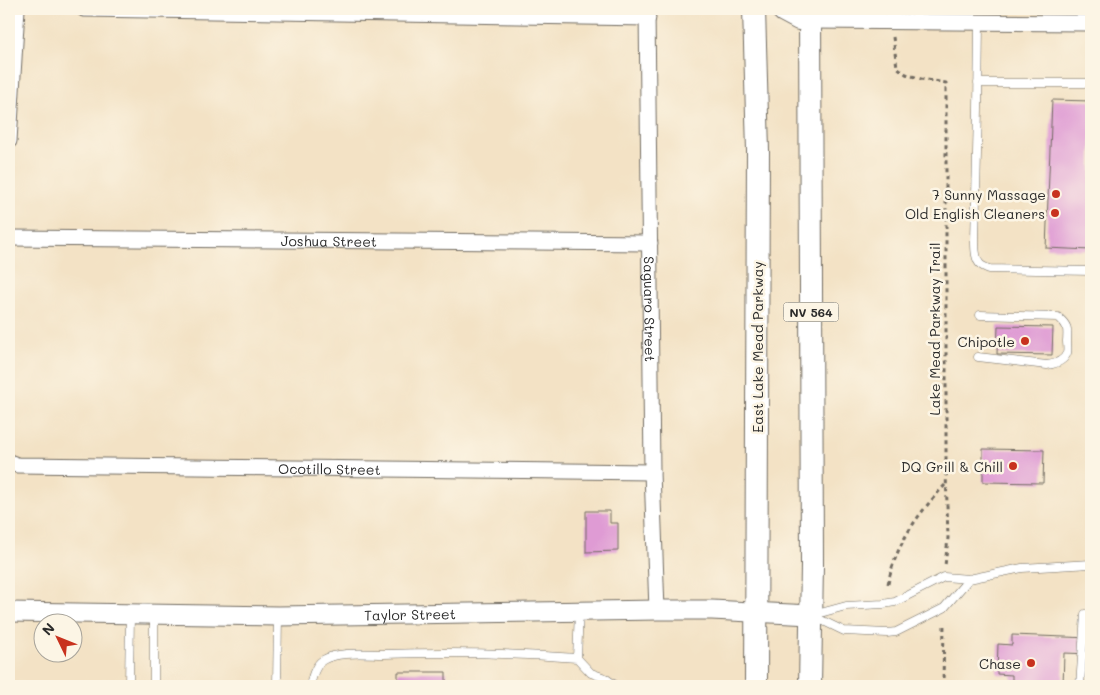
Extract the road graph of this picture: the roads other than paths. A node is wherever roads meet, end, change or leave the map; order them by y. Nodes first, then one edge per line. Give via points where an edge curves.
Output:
1 (17, 9) edge
2 (84, 9) edge
3 (754, 9) edge
4 (782, 9) edge
5 (648, 14) edge
6 (810, 15) edge
7 (912, 15) edge
8 (979, 22) junction
9 (1091, 23) edge
10 (1091, 83) edge
11 (978, 84) junction
12 (9, 141) edge
13 (9, 238) edge
14 (650, 243) junction
15 (1091, 271) edge
16 (980, 315) dead end
17 (978, 357) dead end
18 (9, 462) edge
19 (652, 472) junction
20 (1091, 564) edge
21 (969, 579) junction
22 (656, 610) junction
23 (579, 611) junction
24 (9, 612) edge
25 (756, 612) junction
26 (130, 614) junction
27 (154, 614) junction
28 (1085, 614) dead end
29 (811, 615) junction
30 (278, 616) junction
31 (577, 658) junction
32 (129, 686) edge
33 (154, 686) edge
34 (277, 686) edge
35 (310, 686) edge
36 (615, 686) edge
37 (756, 686) edge
38 (810, 686) edge
39 (1080, 686) edge

1 - 12 street
2 - 5 street
3 - 25 main road, East Lake Mead Parkway via 758,152
4 - 6 main road via 799,18
5 - 14 street, Saguaro Street
6 - 7 street via 889,21
6 - 29 main road, NV 564
7 - 8 street
8 - 9 street
8 - 11 lane
10 - 11 lane
11 - 15 lane via 975,251 982,266 1002,270
13 - 14 street, Joshua Street
14 - 19 street, Saguaro Street
16 - 17 lane via 1058,317 1068,331 1067,353 1055,364 1047,365
18 - 19 street, Ocotillo Street via 17,465
19 - 22 street, Saguaro Street
20 - 21 lane via 1022,568
21 - 29 lane via 944,577 895,602 846,606
21 - 29 lane via 944,608 896,632 844,631
22 - 23 street, Taylor Street
22 - 25 street, Taylor Street
23 - 30 street, Taylor Street
23 - 31 lane
24 - 26 street, Taylor Street
25 - 29 street, Taylor Street
25 - 37 main road, East Lake Mead Parkway
26 - 27 street, Taylor Street
26 - 32 lane
27 - 30 street, Taylor Street
27 - 33 lane
28 - 39 lane
29 - 38 main road, NV 564
30 - 34 lane
31 - 35 lane via 422,653 340,655 322,660
31 - 36 lane via 591,673

